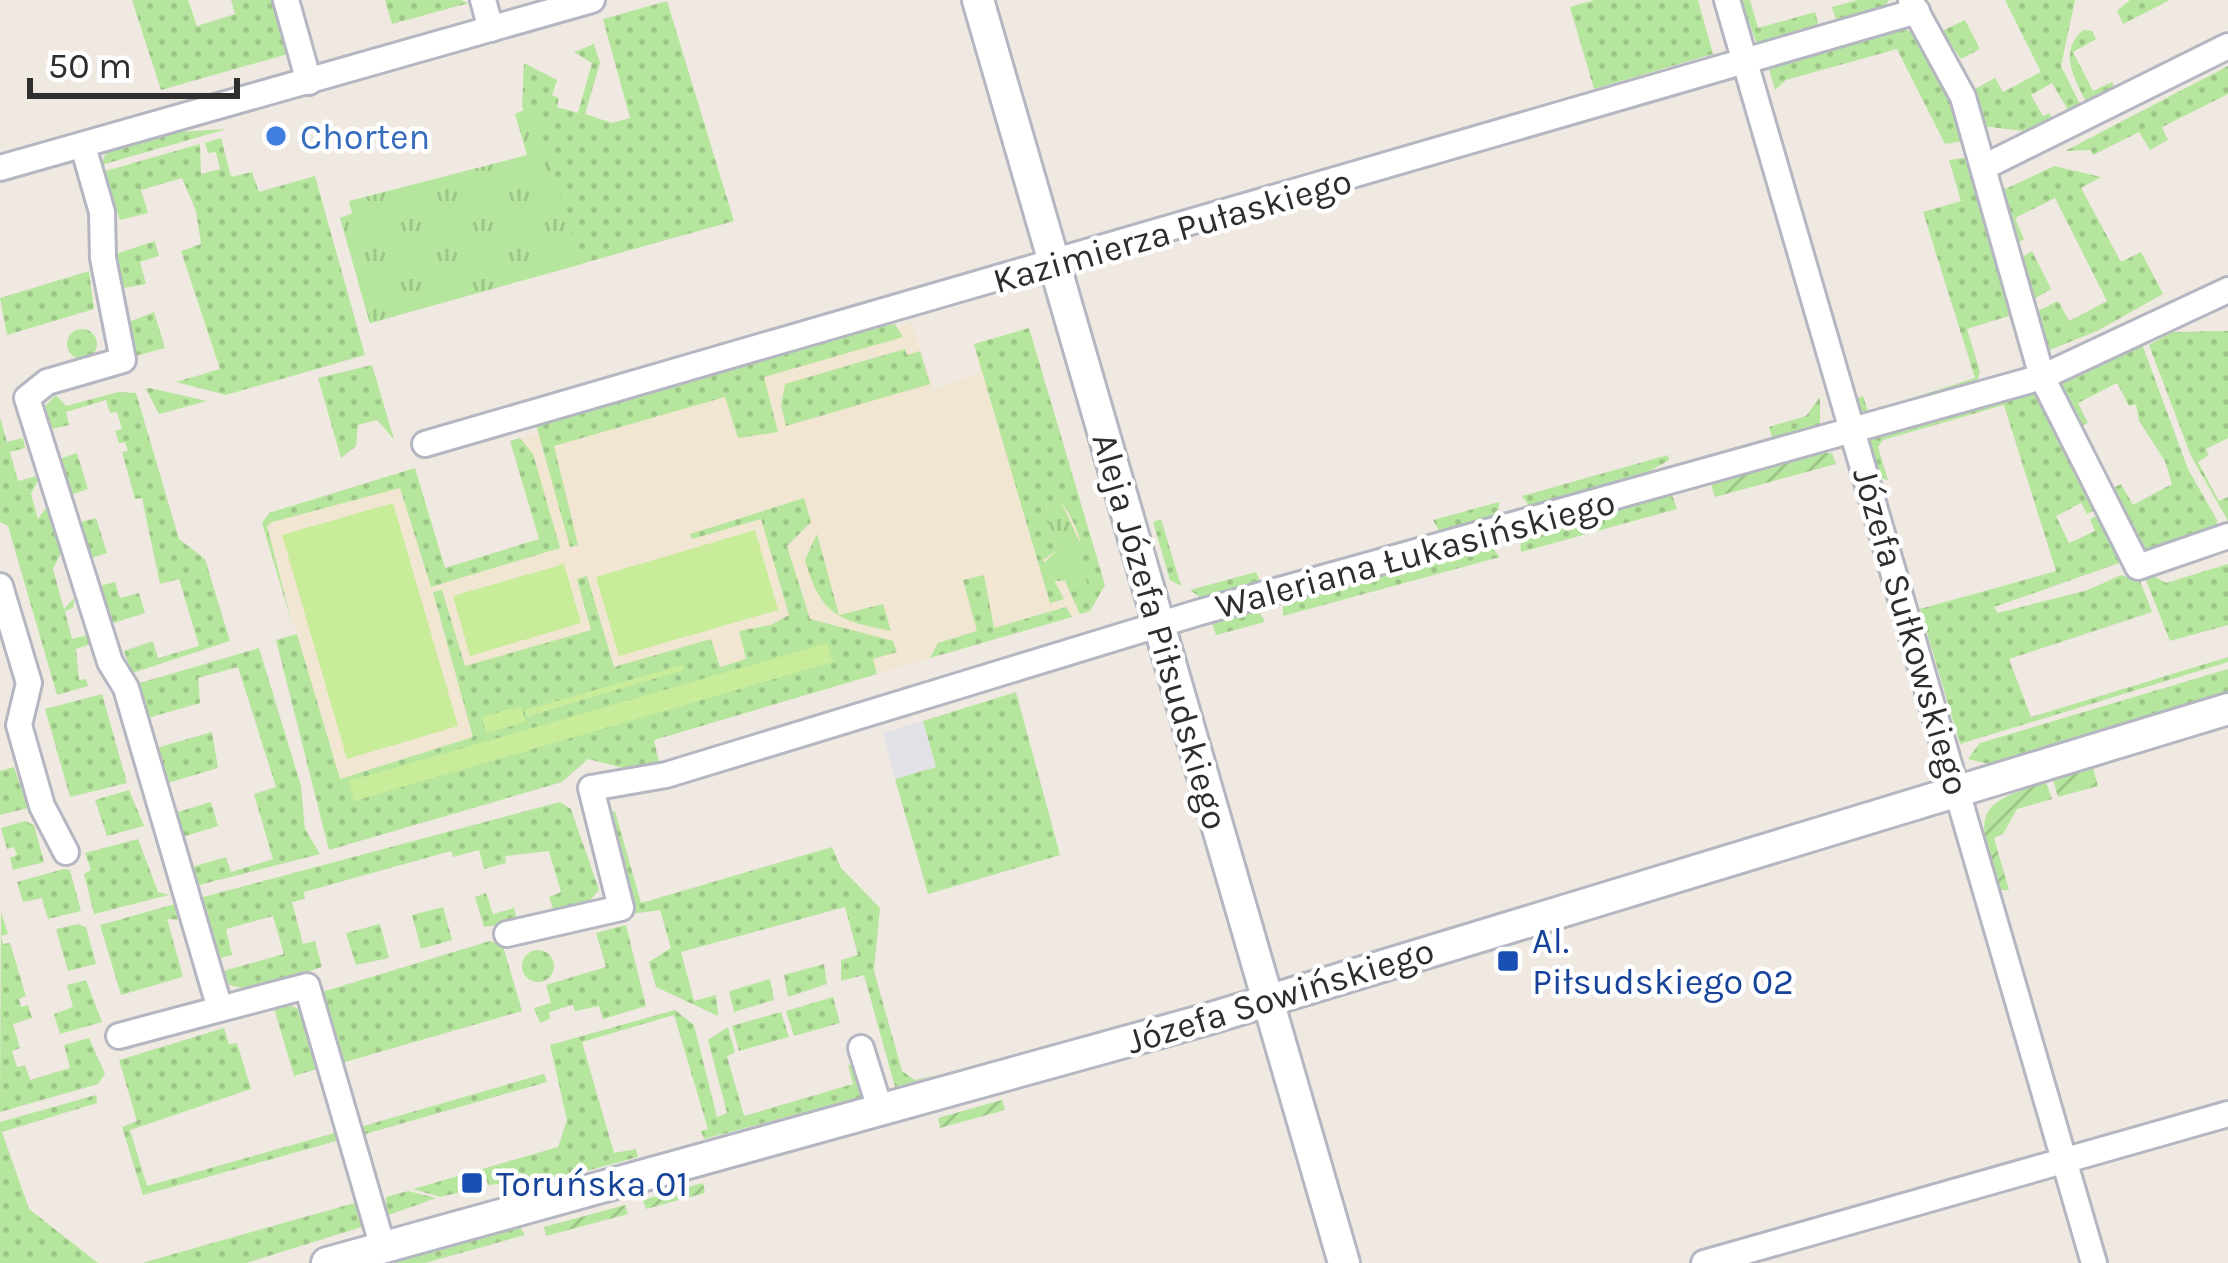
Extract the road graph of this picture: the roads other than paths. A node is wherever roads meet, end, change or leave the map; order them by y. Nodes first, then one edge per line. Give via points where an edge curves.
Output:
1 (286, 0) edge
2 (483, 0) edge
3 (592, 0) edge
4 (978, 0) edge
5 (1727, 0) edge
6 (1914, 6) edge
7 (491, 29) junction
8 (2228, 46) edge
9 (1744, 63) junction
10 (309, 82) junction
11 (83, 146) junction
12 (1984, 167) junction
13 (0, 168) edge
14 (1054, 264) junction
15 (2228, 290) edge
16 (2042, 376) junction
17 (1854, 432) junction
18 (425, 444) dead end
19 (2228, 536) edge
20 (0, 586) edge
21 (1160, 626) junction
22 (2228, 709) edge
23 (1958, 789) junction
24 (66, 851) dead end
25 (507, 934) dead end
26 (1269, 1000) junction
27 (220, 1010) junction
28 (118, 1036) dead end
29 (861, 1048) dead end
30 (880, 1109) junction
31 (2228, 1114) edge
32 (2065, 1161) junction
33 (383, 1248) junction
34 (327, 1263) edge
35 (1344, 1263) edge
36 (1704, 1263) edge
37 (2094, 1263) edge

1 - 10 street
2 - 7 street
3 - 7 street
4 - 14 street, Aleja Józefa Piłsudskiego
5 - 9 street, Józefa Sułkowskiego
6 - 9 street, Kazimierza Pułaskiego
6 - 12 street via 1964,97
7 - 10 street
8 - 12 street
9 - 14 street, Kazimierza Pułaskiego
9 - 17 street, Józefa Sułkowskiego
10 - 11 street
11 - 13 street
11 - 27 street via 123,360 47,382 27,398 125,688
12 - 16 street
14 - 18 street, Kazimierza Pułaskiego
14 - 21 street, Aleja Józefa Piłsudskiego
15 - 16 street, Waleriana Łukasińskiego
16 - 17 street, Waleriana Łukasińskiego
16 - 19 street via 2138,567
17 - 21 street, Waleriana Łukasińskiego
17 - 23 street, Józefa Sułkowskiego
20 - 24 street via 29,683 19,725 42,806
21 - 25 street, Waleriana Łukasińskiego via 666,775 591,788 621,908
21 - 26 street, Aleja Józefa Piłsudskiego
22 - 23 street, Józefa Sowińskiego
23 - 26 street, Józefa Sowińskiego
23 - 32 street, Józefa Sułkowskiego
26 - 30 street, Józefa Sowińskiego
26 - 35 street, Aleja Józefa Piłsudskiego
27 - 28 street
27 - 33 street via 308,986
29 - 30 street
30 - 33 street, Józefa Sowińskiego
31 - 32 street
32 - 36 street
32 - 37 street, Józefa Sułkowskiego
33 - 34 street, Józefa Sowińskiego

